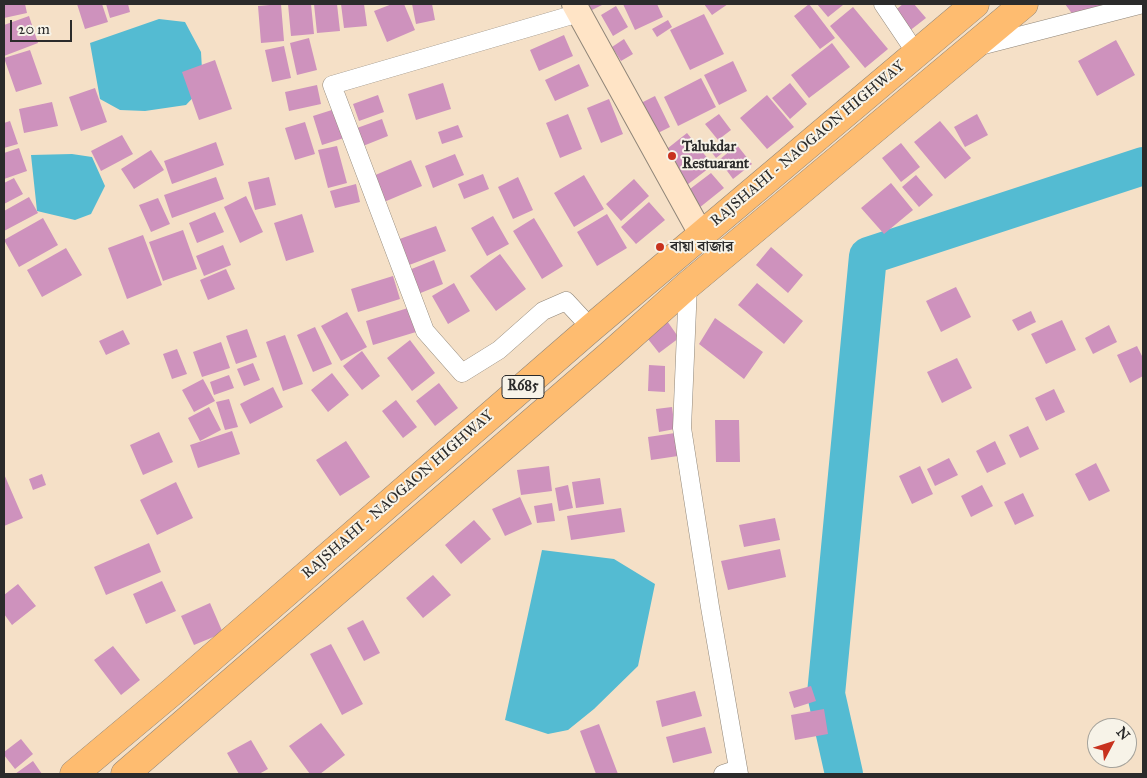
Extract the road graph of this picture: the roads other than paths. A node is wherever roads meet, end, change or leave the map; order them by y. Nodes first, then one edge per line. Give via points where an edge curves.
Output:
1 (883, 4) edge
2 (975, 4) edge
3 (1024, 4) edge
4 (1143, 4) edge
5 (576, 9) edge
6 (970, 49) junction
7 (916, 53) junction
8 (701, 234) junction
9 (688, 285) junction
10 (591, 328) junction
11 (456, 445) junction
12 (479, 468) junction
13 (733, 773) edge
14 (74, 774) edge
15 (125, 774) edge

1 - 7 street
2 - 7 main road, RAJSHAHI - NAOGAON HIGHWAY / R685
3 - 6 main road, RAJSHAHI - NAOGAON HIGHWAY / R685
4 - 6 street
5 - 8 main road
5 - 10 street via 332,86 424,331 462,374 499,350 543,311 566,301
6 - 9 main road, RAJSHAHI - NAOGAON HIGHWAY / R685
7 - 8 main road, RAJSHAHI - NAOGAON HIGHWAY / R685
8 - 10 main road, RAJSHAHI - NAOGAON HIGHWAY / R685
9 - 12 main road, RAJSHAHI - NAOGAON HIGHWAY / R685
9 - 13 street via 682,428
10 - 11 main road, RAJSHAHI - NAOGAON HIGHWAY / R685
11 - 12 main road
11 - 14 main road, RAJSHAHI - NAOGAON HIGHWAY / R685
12 - 15 main road, RAJSHAHI - NAOGAON HIGHWAY / R685

